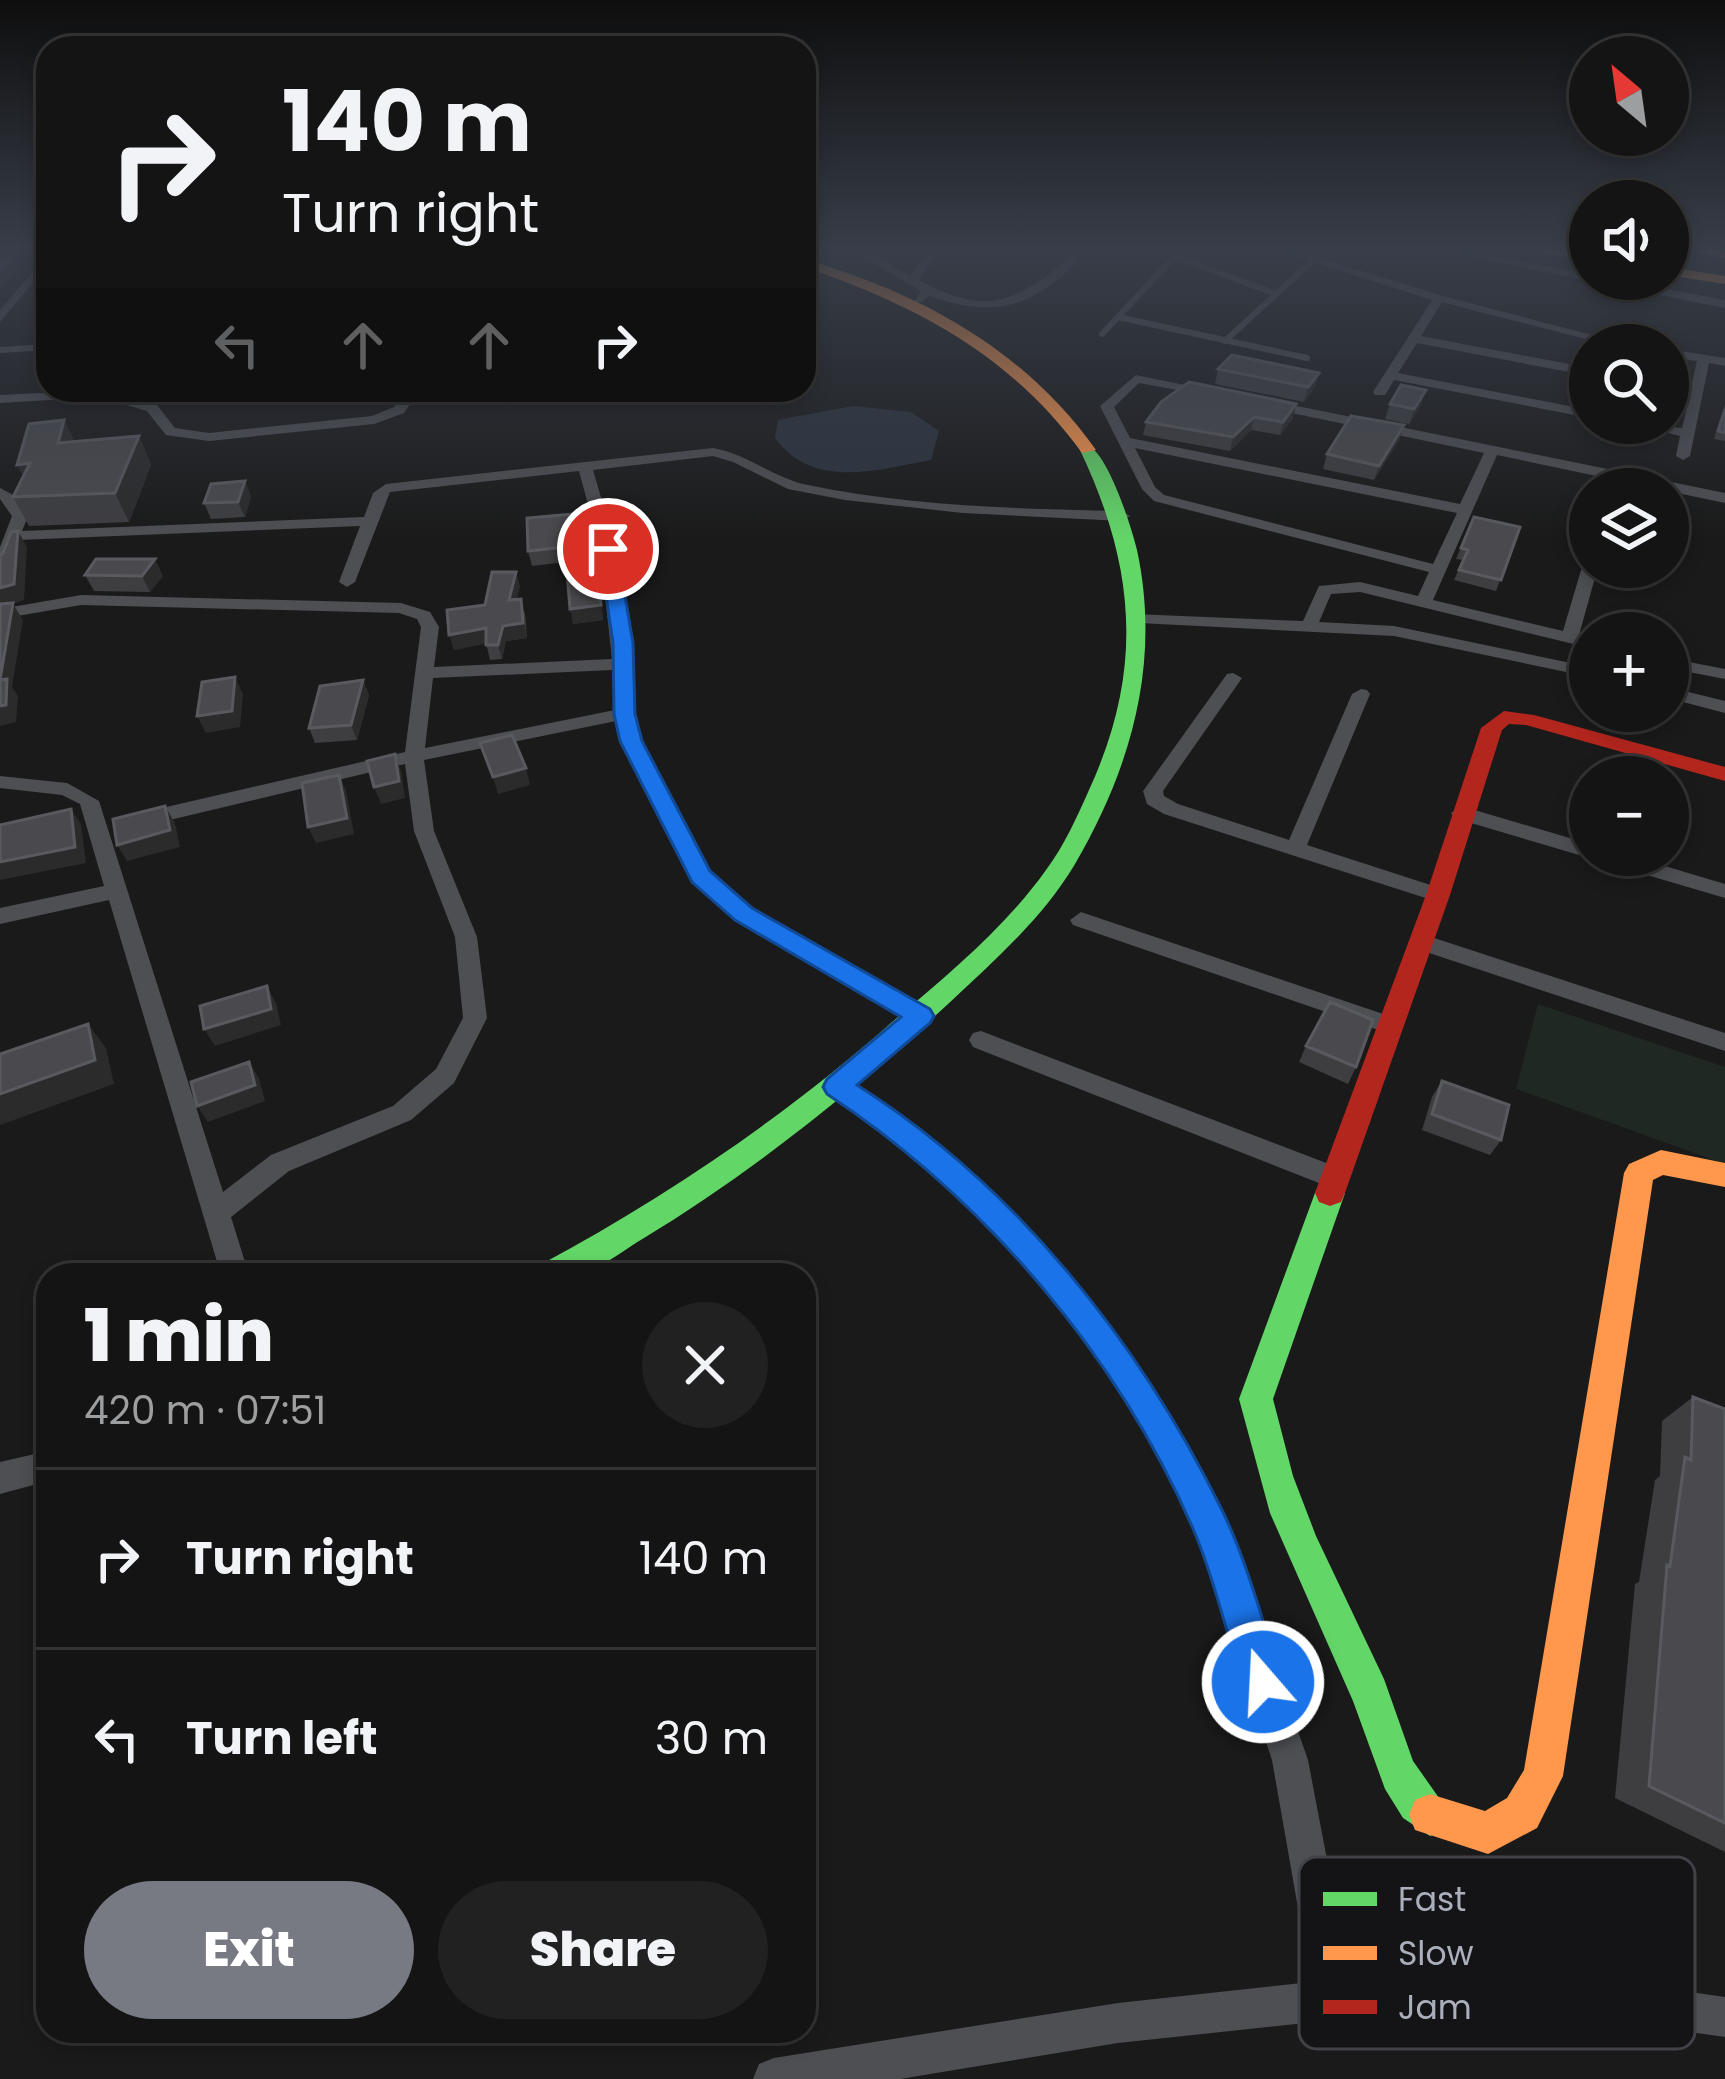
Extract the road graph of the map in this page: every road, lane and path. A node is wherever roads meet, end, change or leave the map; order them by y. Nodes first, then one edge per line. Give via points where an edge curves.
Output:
1 (983, 346) edge
2 (1249, 346) edge
3 (1411, 346) edge
4 (1448, 346) edge
5 (36, 348) edge
6 (0, 350) edge
7 (1689, 356) edge
8 (1307, 358) dead end
9 (1704, 358) junction
10 (1725, 362) edge
11 (1569, 368) edge
12 (1391, 376) junction
13 (1689, 390) edge
14 (1380, 392) dead end
15 (1696, 392) junction
16 (1218, 393) edge
17 (36, 397) edge
18 (1240, 398) edge
19 (0, 399) edge
20 (129, 402) edge
21 (404, 402) edge
22 (1569, 410) edge
23 (1689, 428) edge
24 (1122, 441) junction
25 (1686, 444) edge
26 (1492, 451) junction
27 (1684, 456) dead end
28 (585, 467) junction
29 (1569, 471) edge
30 (0, 493) edge
31 (1689, 493) edge
32 (1725, 498) edge
33 (1466, 509) junction
34 (1122, 516) junction
35 (370, 521) junction
36 (12, 536) junction
37 (0, 568) edge
38 (1439, 570) junction
39 (347, 582) dead end
40 (1424, 602) junction
41 (0, 614) edge
42 (1138, 618) junction
43 (1309, 626) junction
44 (1569, 638) edge
45 (624, 664) junction
46 (1689, 666) edge
47 (1569, 668) edge
48 (424, 673) junction
49 (1725, 674) edge
50 (1233, 678) dead end
51 (1361, 694) dead end
52 (1689, 697) edge
53 (1725, 706) edge
54 (624, 714) junction
55 (414, 756) junction
56 (1725, 774) edge
57 (0, 782) edge
58 (1461, 813) junction
59 (99, 830) junction
60 (1569, 845) edge
61 (1294, 850) junction
62 (1675, 876) edge
63 (119, 890) junction
64 (1725, 891) edge
65 (1438, 895) junction
66 (0, 916) edge
67 (1081, 920) dead end
68 (1422, 942) junction
69 (920, 1016) junction
70 (1390, 1025) junction
71 (981, 1040) dead end
72 (1725, 1042) edge
73 (837, 1087) junction
74 (1725, 1175) edge
75 (1333, 1178) junction
76 (214, 1214) junction
77 (231, 1263) edge
78 (575, 1263) edge
79 (36, 1469) edge
80 (0, 1478) edge
81 (1308, 1857) edge
82 (1299, 2004) edge
83 (1695, 2013) edge
84 (1725, 2017) edge
85 (774, 2079) edge

1 - 34 street via 1050,396 1096,458
2 - 8 lane
3 - 12 street
4 - 11 street
5 - 6 lane
7 - 9 street
9 - 10 street
9 - 15 street
12 - 14 street
12 - 22 street
13 - 15 street
15 - 23 street
16 - 24 street via 1136,379 1107,406
17 - 19 street
18 - 26 street
20 - 21 street via 152,408 171,432 208,437 374,420
24 - 33 street
24 - 38 street via 1148,489 1176,506
25 - 27 street
26 - 29 street
26 - 33 street
28 - 34 street via 713,452 746,458 787,485 904,506
28 - 35 street via 386,488
28 - 45 street via 608,549
30 - 36 street via 20,516
31 - 32 street
33 - 38 street
34 - 42 street
35 - 36 street
35 - 39 street
36 - 37 street
38 - 40 street
40 - 43 street via 1339,586 1325,590
40 - 44 street
41 - 48 street via 81,600 401,608 430,627
42 - 43 street
42 - 69 street via 1139,672 1112,775 1050,884
43 - 47 street via 1394,631
45 - 48 street
45 - 54 street
46 - 49 street
48 - 55 street
50 - 61 street via 1154,799
51 - 61 street
52 - 53 street
54 - 55 street
54 - 69 street via 667,814 716,894
55 - 59 street
55 - 76 street via 424,831 466,937 475,1018 463,1048 445,1076 402,1113 280,1163
56 - 58 street via 1504,717 1492,728
57 - 59 street via 67,789 89,801
58 - 60 street
58 - 65 street
59 - 63 street
61 - 65 street
62 - 64 street
63 - 66 street
63 - 76 street
65 - 68 street
67 - 70 street
68 - 70 street
68 - 72 street
69 - 73 street
70 - 75 street
71 - 75 street
73 - 78 street via 745,1159
73 - 81 street via 963,1183 1068,1295 1148,1406 1210,1525 1290,1760
74 - 75 street via 1660,1162 1639,1173 1543,1776 1522,1814 1488,1833 1429,1817 1411,1798 1258,1431 1256,1399
76 - 77 street
79 - 80 street
82 - 85 street via 1118,2023
83 - 84 street

